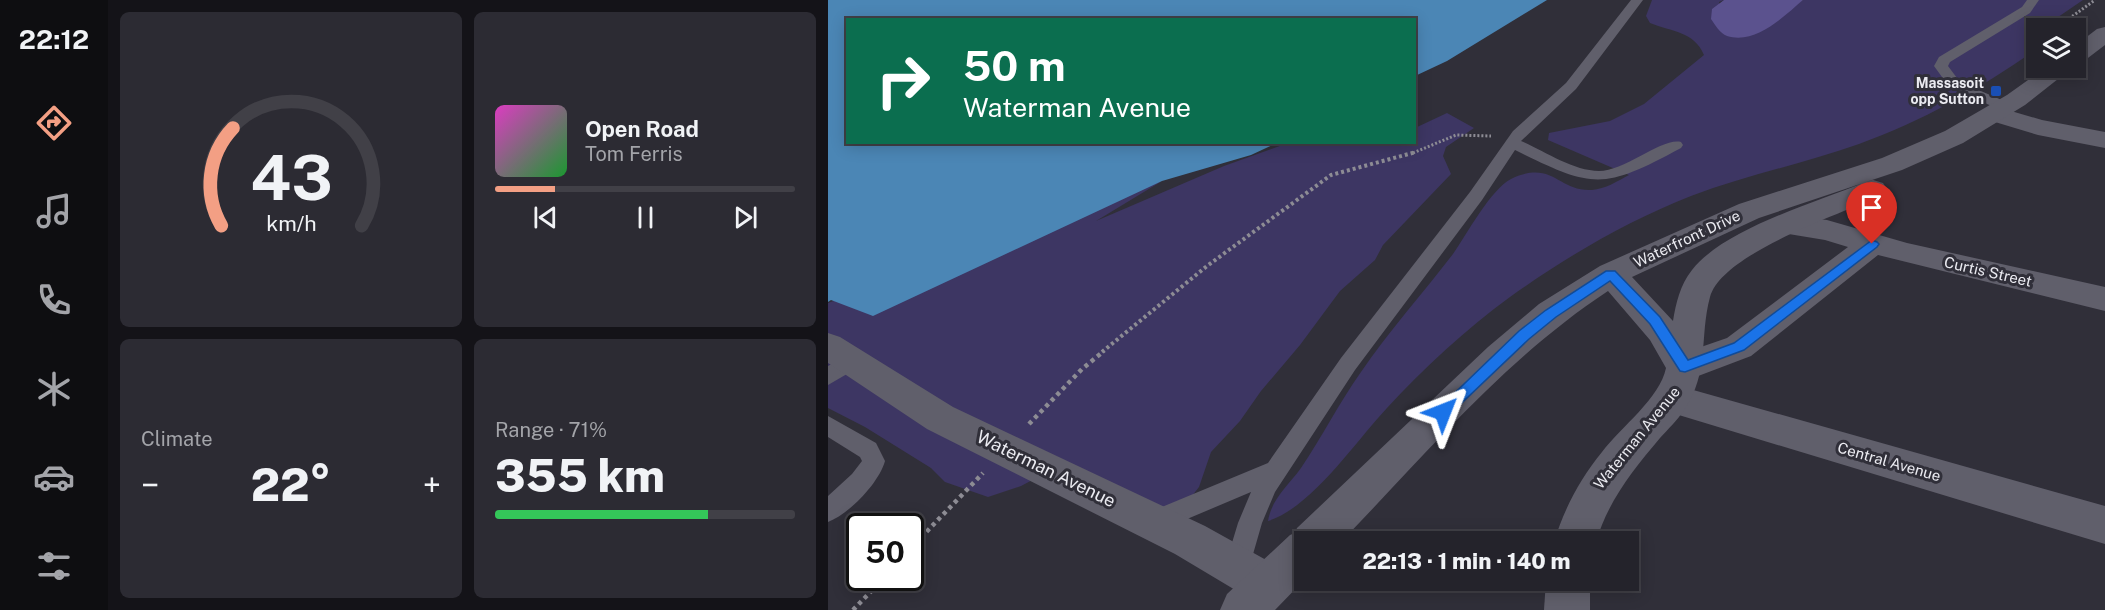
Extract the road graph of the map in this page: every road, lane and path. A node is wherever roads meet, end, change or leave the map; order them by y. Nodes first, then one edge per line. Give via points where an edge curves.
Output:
1 (1637, 0) edge
2 (2033, 0) edge
3 (2095, 0) edge
4 (2070, 18) edge
5 (2105, 34) edge
6 (2086, 48) edge
7 (2046, 78) edge
8 (2000, 110) junction
9 (2105, 140) edge
10 (1512, 142) junction
11 (1675, 145) dead end
12 (1928, 149) junction
13 (1845, 202) junction
14 (1788, 225) junction
15 (1872, 244) junction
16 (1611, 274) junction
17 (2105, 299) edge
18 (836, 362) edge
19 (1679, 383) junction
20 (828, 425) edge
21 (1027, 445) junction
22 (1275, 471) junction
23 (984, 472) dead end
24 (828, 511) edge
25 (1154, 522) junction
26 (2105, 525) edge
27 (1323, 531) edge
28 (1578, 531) edge
29 (924, 534) edge
30 (1294, 557) edge
31 (1250, 587) edge
32 (871, 591) edge
33 (1568, 591) edge
34 (853, 610) edge
35 (1567, 610) edge

1 - 10 lane via 1571,86
2 - 8 lane via 2026,10 1944,60 1941,66 1955,85
3 - 4 path
5 - 6 main road
7 - 8 main road, Waterfront Drive
8 - 9 main road via 2038,127
8 - 12 main road, Waterfront Drive
10 - 11 lane via 1583,174 1600,176 1642,162
10 - 21 path via 1492,136 1456,135 1407,156 1331,175 1207,266 1090,362
10 - 22 lane via 1476,196 1348,364
12 - 13 main road, Waterman Avenue via 1922,165
12 - 16 main road, Waterfront Drive via 1749,211
13 - 14 main road, Waterman Avenue
13 - 15 main road via 1844,212
14 - 15 main road, Curtis Street via 1827,230
14 - 19 main road, Waterman Avenue via 1738,247 1704,274 1694,297
15 - 17 main road, Curtis Street
15 - 19 main road via 1739,347
16 - 19 main road, Waterman Avenue via 1655,321
16 - 27 main road, Waterfront Drive via 1551,313 1500,356
18 - 21 main road, Waterman Avenue via 962,429
19 - 26 main road, Central Avenue
19 - 28 main road, Waterman Avenue via 1596,489
20 - 24 lane via 873,456 873,464 857,484
21 - 25 main road, Waterman Avenue
22 - 25 lane
22 - 31 lane via 1257,502
23 - 29 path
25 - 31 main road, Waterman Avenue
30 - 31 main road
32 - 34 path
33 - 35 main road

